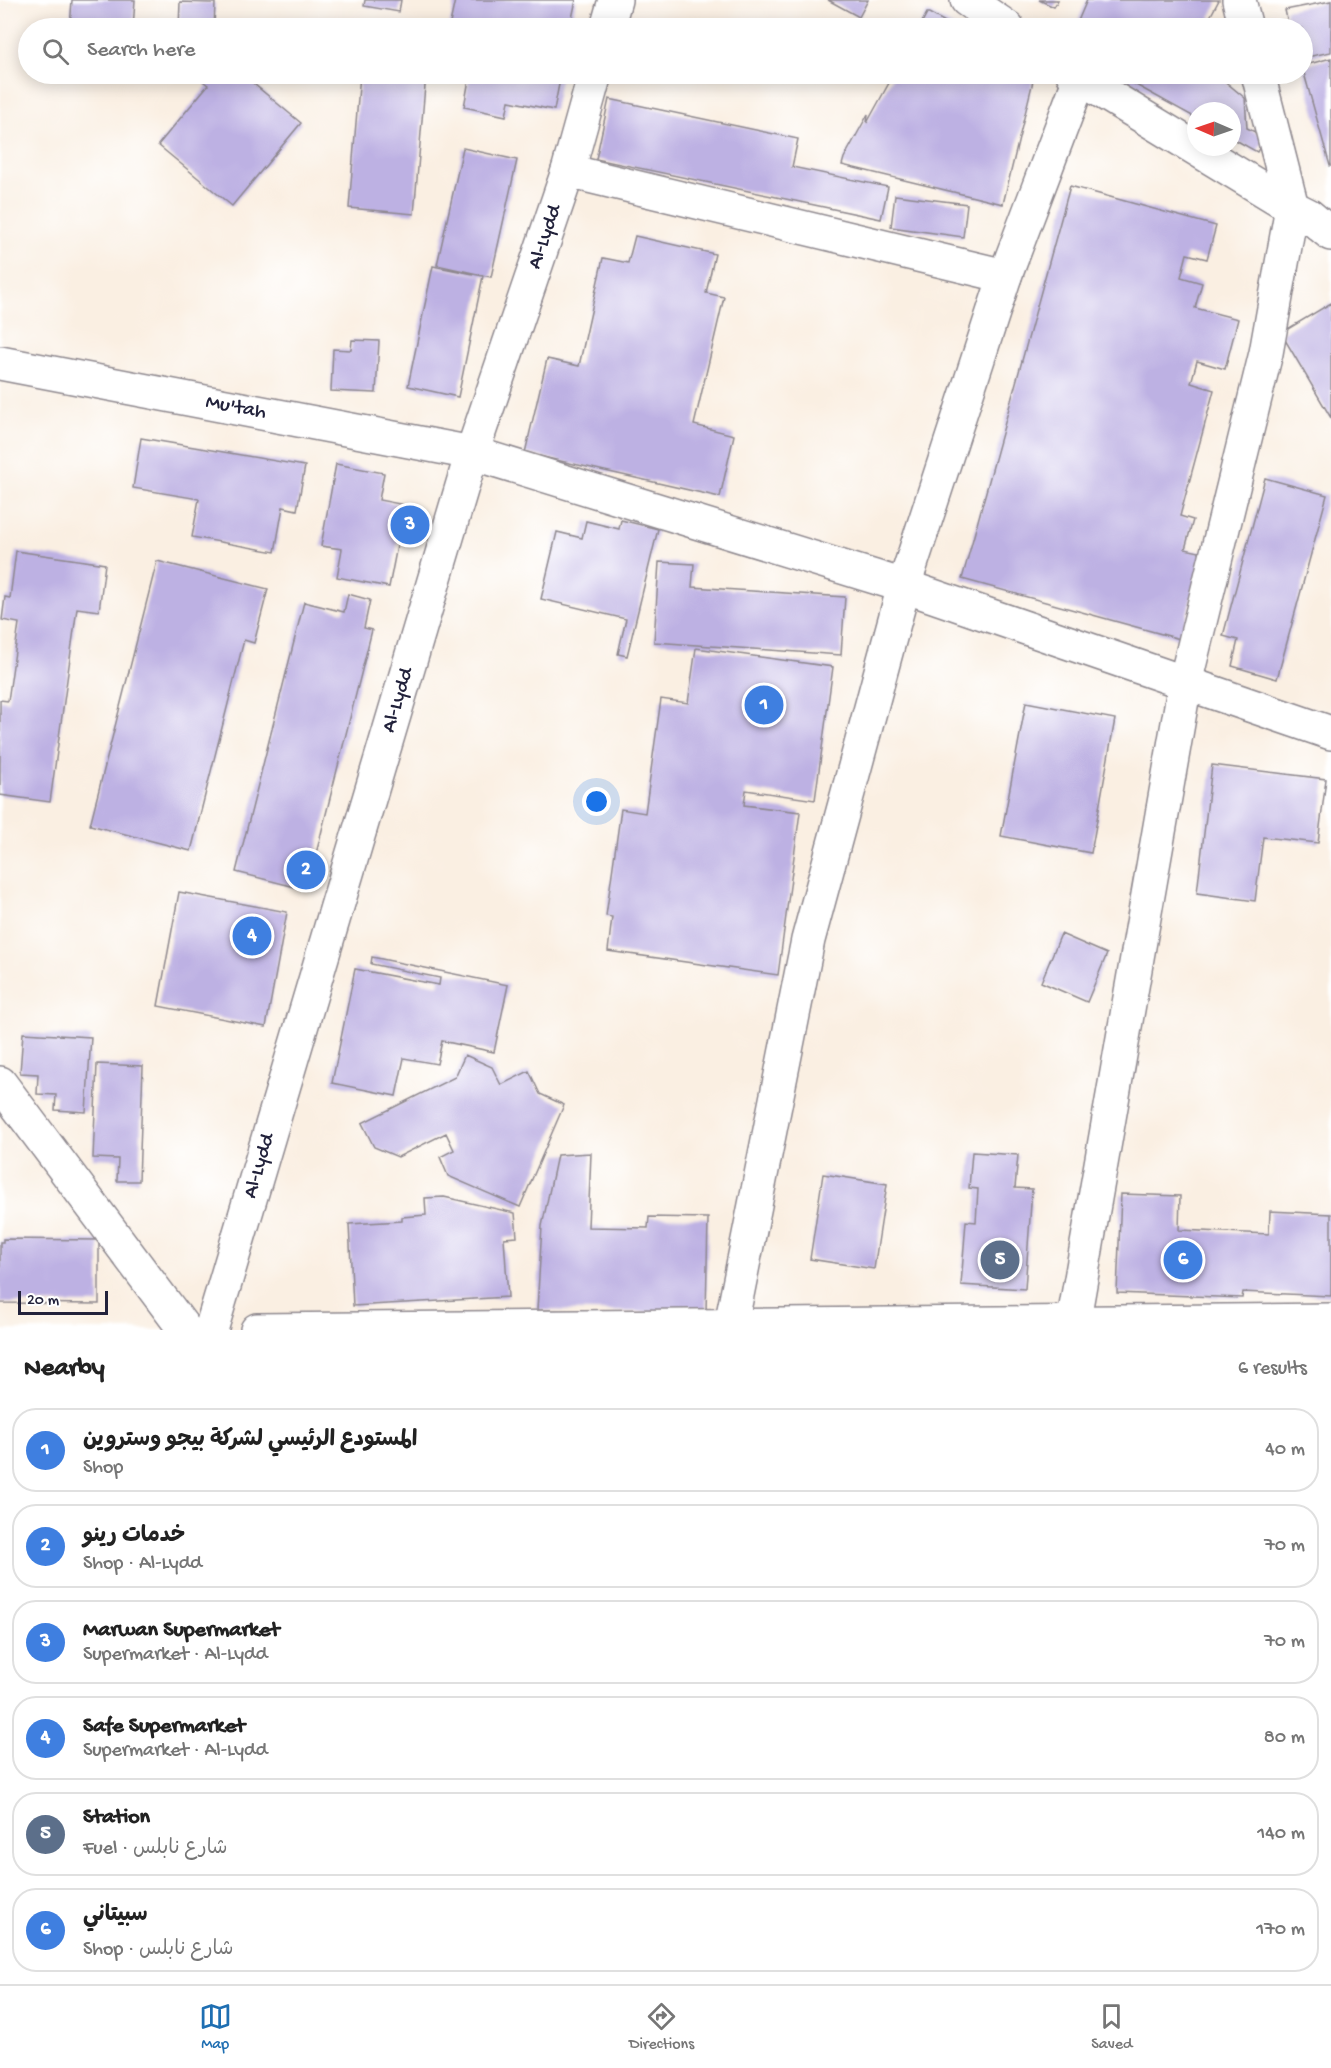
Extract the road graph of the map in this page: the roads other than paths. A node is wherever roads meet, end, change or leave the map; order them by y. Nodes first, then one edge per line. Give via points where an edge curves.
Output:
1 (615, 0) edge
2 (967, 0) edge
3 (1239, 0) edge
4 (610, 18) edge
5 (993, 18) edge
6 (1244, 18) edge
7 (592, 84) edge
8 (1073, 84) edge
9 (1089, 84) edge
10 (1261, 84) edge
11 (568, 171) junction
12 (1292, 207) junction
13 (1331, 234) edge
14 (1005, 276) junction
15 (0, 363) edge
16 (472, 453) junction
17 (904, 586) junction
18 (1185, 683) junction
19 (1331, 733) edge
20 (0, 1083) edge
21 (1331, 1320) edge
22 (1072, 1327) edge
23 (730, 1328) edge
24 (185, 1330) edge
25 (210, 1330) edge
26 (257, 1330) edge

1 - 4 street
2 - 5 street
3 - 6 street
7 - 11 street, Al-Lydd
8 - 14 street
9 - 12 street
10 - 12 street
11 - 14 street
11 - 16 street, Al-Lydd
12 - 13 street
12 - 18 street via 1266,353
14 - 17 street
15 - 16 street, Mu'tah
16 - 17 street, Mu'tah
16 - 25 street, Al-Lydd
17 - 18 street, Mu'tah
17 - 23 street via 808,940
18 - 19 street, Mu'tah
18 - 22 street
20 - 24 street
21 - 22 street
22 - 23 street
23 - 26 street

